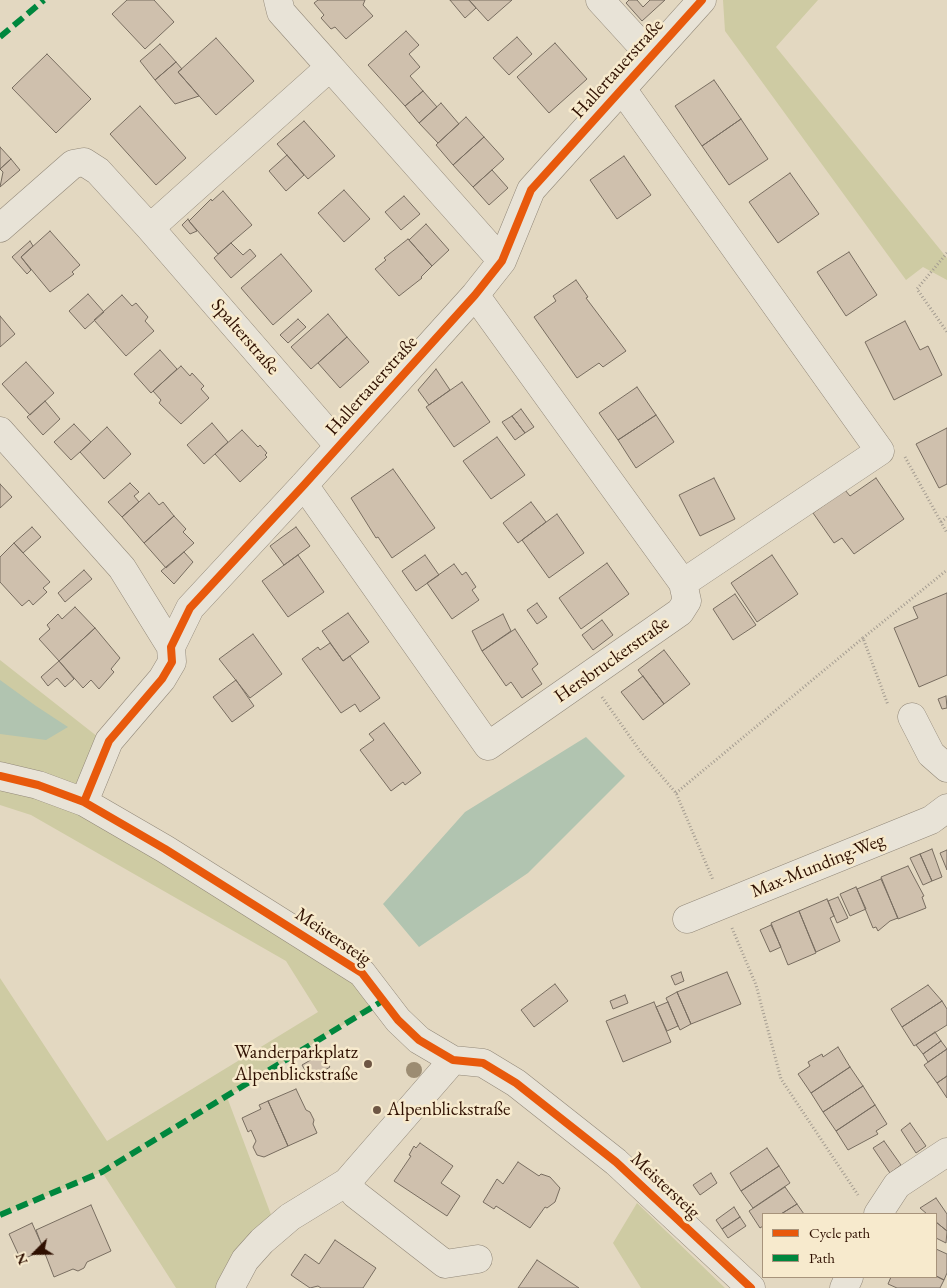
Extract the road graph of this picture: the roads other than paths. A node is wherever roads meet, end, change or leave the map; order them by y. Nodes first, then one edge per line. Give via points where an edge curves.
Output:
1 (278, 0) edge
2 (600, 0) edge
3 (702, 0) edge
4 (651, 56) junction
5 (330, 67) junction
6 (622, 89) junction
7 (0, 228) edge
8 (150, 228) junction
9 (502, 261) junction
10 (475, 295) junction
11 (0, 431) edge
12 (340, 446) junction
13 (304, 485) junction
14 (682, 583) junction
15 (171, 648) junction
16 (912, 717) road end
17 (947, 768) edge
18 (0, 776) edge
19 (84, 802) junction
20 (947, 808) edge
21 (687, 919) dead end
22 (453, 1060) junction
23 (947, 1152) edge
24 (347, 1182) junction
25 (869, 1206) edge
26 (478, 1260) dead end
27 (230, 1288) edge
28 (751, 1288) edge

1 - 5 street via 281,12
2 - 4 street
3 - 4 street, Hallertauerstraße
4 - 6 street, Hallertauerstraße
5 - 8 street
5 - 9 street
6 - 9 street, Hallertauerstraße via 531,190
6 - 14 street via 880,452
7 - 8 street, Spalterstraße via 73,164 84,162 98,171
8 - 12 street, Spalterstraße
9 - 10 street, Hallertauerstraße
10 - 12 street, Hallertauerstraße
10 - 14 street
11 - 15 street via 122,568
12 - 13 street, Hallertauerstraße
13 - 14 street, Hersbruckerstraße via 488,746 680,612 687,601
13 - 15 street, Hallertauerstraße via 190,608
15 - 19 street, Hallertauerstraße via 172,662 162,679 109,741
16 - 17 street via 931,754
18 - 19 street, Meistersteig via 38,785
19 - 22 street, Meistersteig via 362,973 398,1020 419,1040
20 - 21 street, Max-Munding-Weg via 931,820
22 - 24 street
22 - 28 street, Meistersteig via 483,1063 516,1083 616,1162
23 - 25 street
24 - 26 street via 355,1194 445,1264
24 - 27 street via 290,1217 262,1241 245,1260

